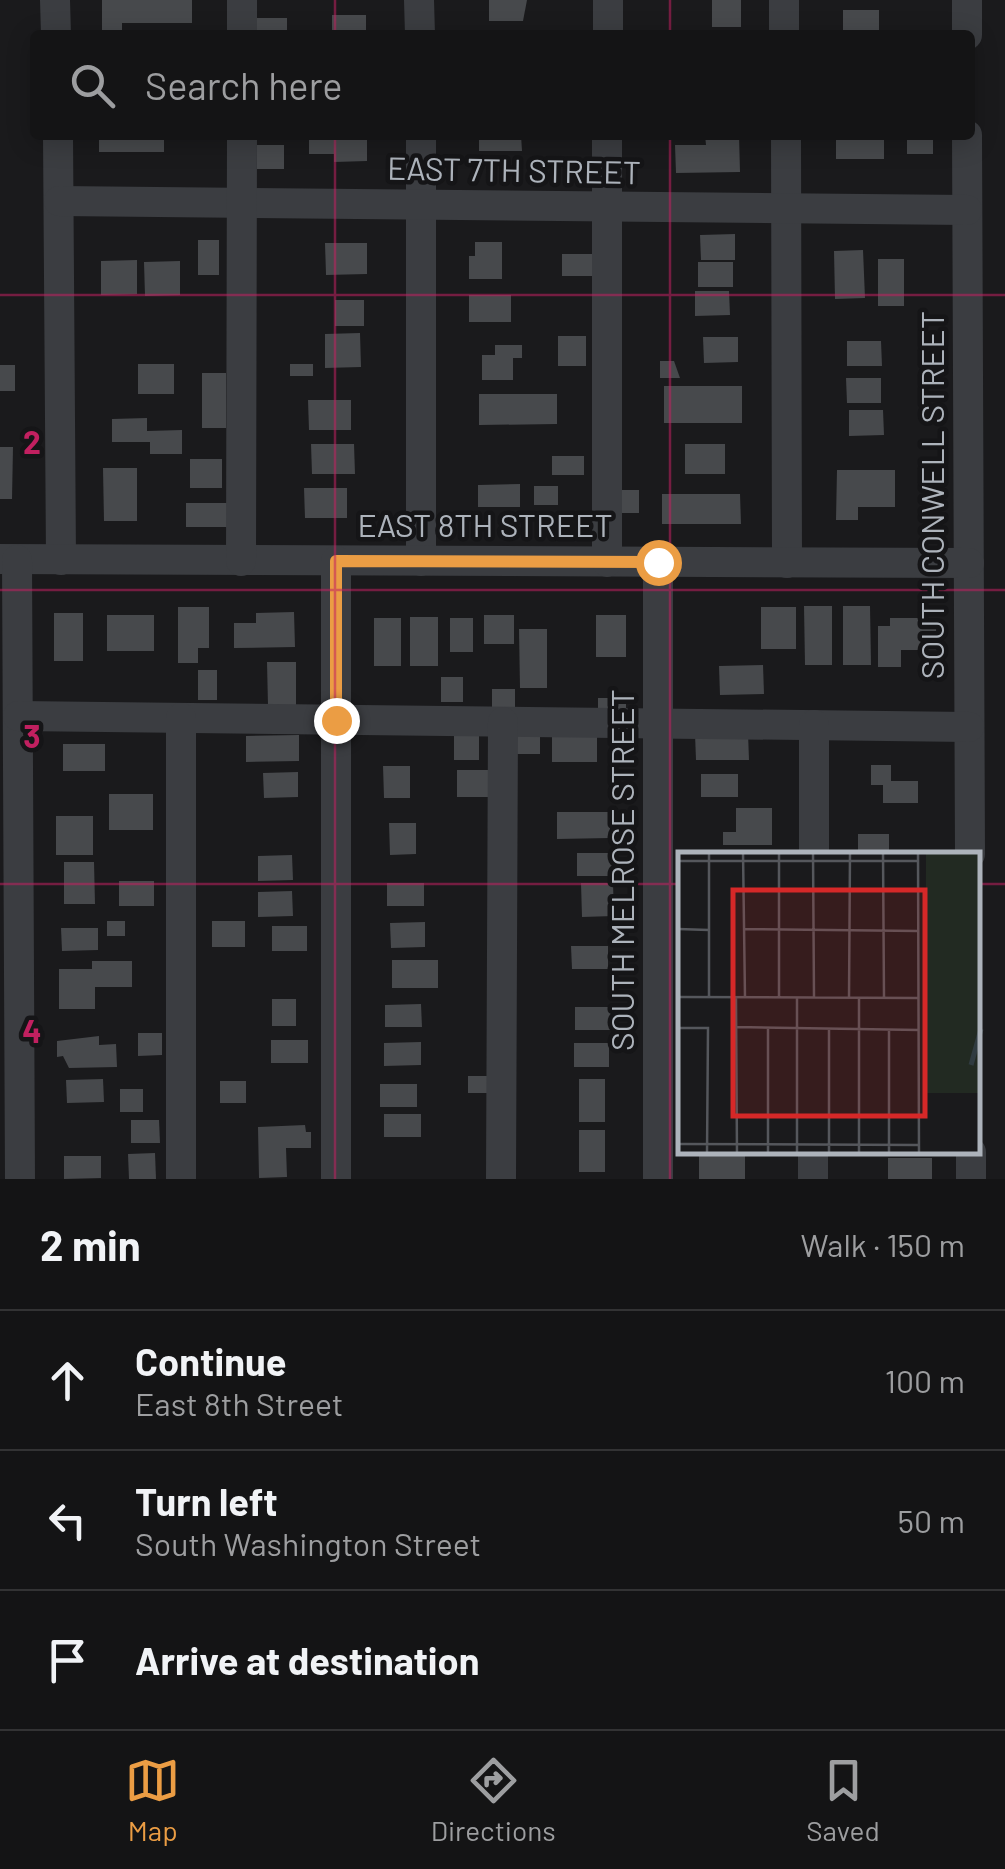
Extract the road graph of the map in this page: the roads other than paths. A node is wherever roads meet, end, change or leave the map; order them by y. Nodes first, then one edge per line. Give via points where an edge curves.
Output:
1 (55, 0) edge
2 (242, 0) edge
3 (419, 0) edge
4 (608, 0) edge
5 (784, 0) edge
6 (966, 0) edge
7 (56, 30) edge
8 (242, 30) edge
9 (420, 30) edge
10 (608, 30) edge
11 (784, 30) edge
12 (967, 30) edge
13 (58, 140) edge
14 (242, 140) edge
15 (421, 140) edge
16 (608, 140) edge
17 (786, 140) edge
18 (967, 140) edge
19 (59, 201) junction
20 (242, 203) junction
21 (422, 205) junction
22 (607, 206) junction
23 (787, 208) junction
24 (968, 210) junction
25 (8, 560) edge
26 (60, 560) junction
27 (241, 560) junction
28 (336, 561) junction
29 (421, 561) junction
30 (607, 562) junction
31 (658, 562) junction
32 (787, 563) junction
33 (969, 564) junction
34 (18, 716) junction
35 (182, 718) junction
36 (336, 720) junction
37 (503, 722) junction
38 (658, 724) junction
39 (814, 725) junction
40 (969, 727) junction
41 (814, 852) edge
42 (970, 852) edge
43 (20, 1179) edge
44 (181, 1179) edge
45 (336, 1179) edge
46 (502, 1179) edge
47 (658, 1179) edge

1 - 7 street
2 - 8 street
3 - 9 street
4 - 10 street
5 - 11 street
6 - 12 street
13 - 19 street
14 - 20 street
15 - 21 street
16 - 22 street
17 - 23 street
18 - 24 street, SOUTH CONWELL STREET
19 - 20 street, EAST 7TH STREET
19 - 26 street
20 - 21 street, EAST 7TH STREET
20 - 27 street
21 - 22 street, EAST 7TH STREET
21 - 29 street
22 - 23 street, EAST 7TH STREET
22 - 30 street
23 - 24 street, EAST 7TH STREET
23 - 32 street
24 - 33 street, SOUTH CONWELL STREET
25 - 26 street, EAST 8TH STREET
25 - 34 street
26 - 27 street, EAST 8TH STREET
27 - 28 street, EAST 8TH STREET
28 - 29 street, EAST 8TH STREET
28 - 36 street
29 - 30 street, EAST 8TH STREET
30 - 31 street, EAST 8TH STREET
31 - 32 street, EAST 8TH STREET
31 - 38 street, SOUTH MELROSE STREET
32 - 33 street, EAST 8TH STREET
33 - 40 street, SOUTH CONWELL STREET
34 - 35 street
34 - 43 street
35 - 36 street
35 - 44 street
36 - 37 street
36 - 45 street
37 - 38 street
37 - 46 street
38 - 39 street
38 - 47 street, SOUTH MELROSE STREET
39 - 40 street
39 - 41 street
40 - 42 street, SOUTH CONWELL STREET

